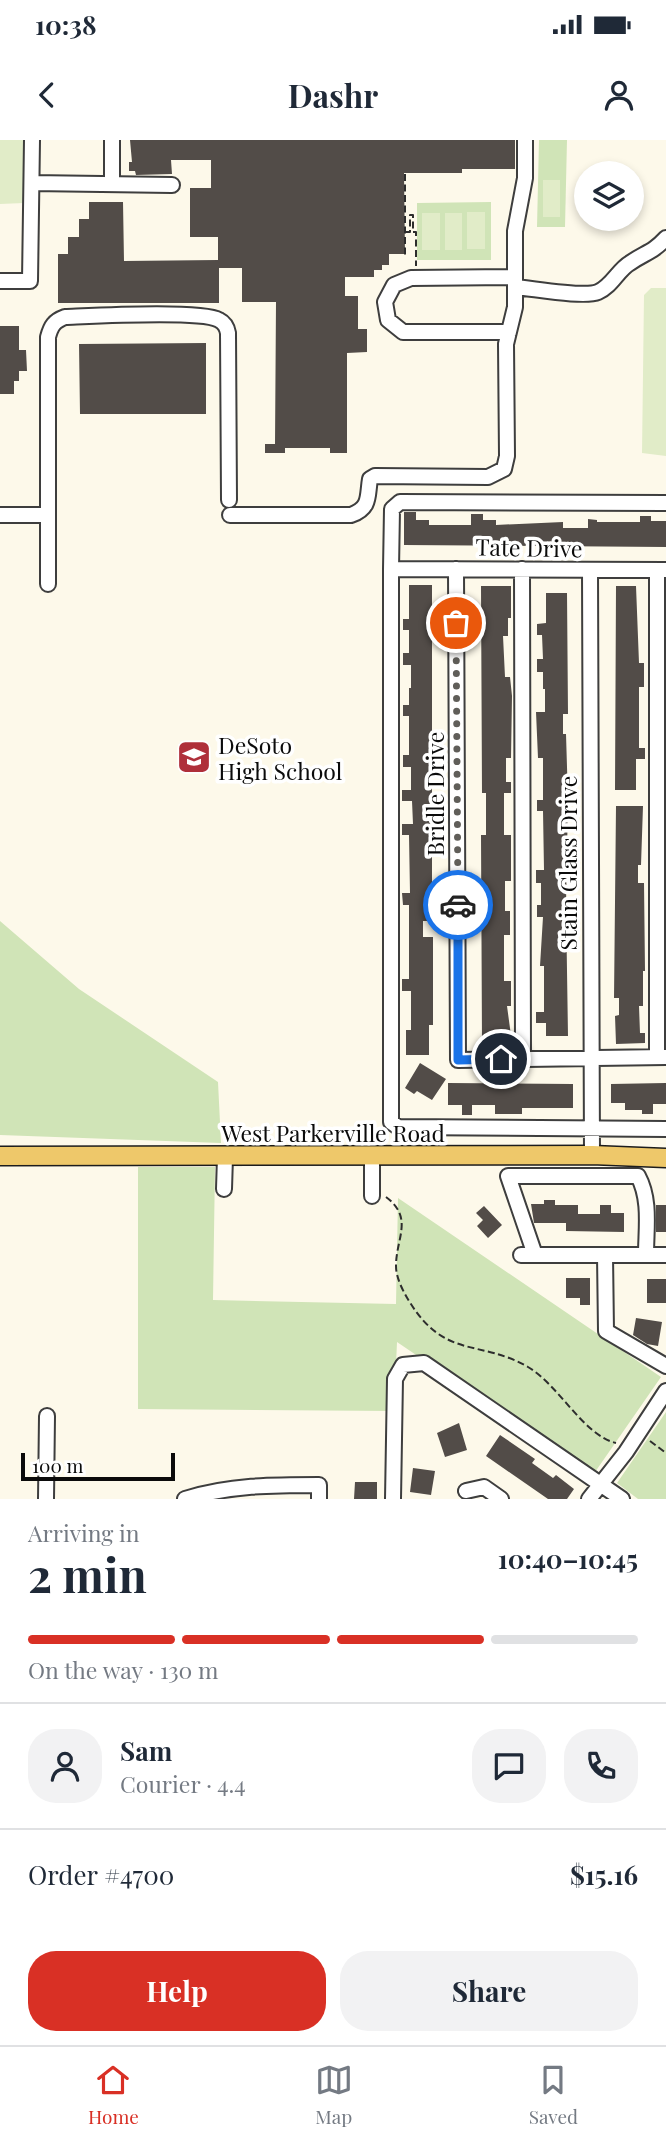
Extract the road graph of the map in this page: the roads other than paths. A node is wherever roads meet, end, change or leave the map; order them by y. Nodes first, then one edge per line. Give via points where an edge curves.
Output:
1 (32, 140) edge
2 (112, 140) edge
3 (525, 140) edge
4 (32, 183) junction
5 (112, 184) junction
6 (172, 185) dead end
7 (666, 238) edge
8 (0, 281) edge
9 (515, 282) junction
10 (509, 332) junction
11 (666, 503) edge
12 (0, 515) edge
13 (48, 515) junction
14 (391, 569) junction
15 (456, 569) junction
16 (522, 569) junction
17 (590, 570) junction
18 (662, 570) edge
19 (48, 584) dead end
20 (661, 1057) edge
21 (523, 1059) junction
22 (590, 1059) junction
23 (592, 1128) junction
24 (666, 1129) edge
25 (592, 1155) junction
26 (0, 1156) edge
27 (225, 1157) junction
28 (372, 1157) junction
29 (666, 1158) edge
30 (224, 1189) dead end
31 (372, 1193) road end
32 (605, 1255) junction
33 (646, 1255) junction
34 (666, 1255) edge
35 (666, 1366) edge
36 (666, 1391) edge
37 (47, 1416) dead end
38 (600, 1484) junction
39 (319, 1492) edge
40 (466, 1492) dead end
41 (46, 1499) edge
42 (185, 1499) edge
43 (393, 1499) edge
44 (501, 1499) edge
45 (589, 1499) edge
46 (622, 1499) edge

1 - 4 street
2 - 5 street
3 - 9 street via 525,178 515,230
4 - 5 street
4 - 8 street via 30,281
5 - 6 street
7 - 9 street via 597,292
9 - 10 street
9 - 10 street via 411,278 394,285 385,302 388,320 403,332
10 - 13 street via 505,358 507,464 488,477 375,476 370,479 366,506 351,515 229,507 228,333 220,320 197,315 56,320 48,337
11 - 14 street via 400,502 392,509
12 - 13 street
13 - 19 street
14 - 15 street, Tate Drive
14 - 23 street via 391,1122 398,1127
15 - 16 street, Tate Drive
15 - 21 street, Bridle Drive via 458,1060
16 - 17 street, Tate Drive
16 - 21 street
17 - 18 street, Tate Drive
17 - 22 street, Stain Glass Drive
18 - 20 street
20 - 22 street
21 - 22 street
22 - 23 street, Stain Glass Drive
23 - 24 street
23 - 25 street, Stain Glass Drive
25 - 28 main road, West Parkerville Road
25 - 29 main road, West Parkerville Road
26 - 27 main road, West Parkerville Road
27 - 28 main road, West Parkerville Road
27 - 30 street
28 - 31 street
32 - 33 street
32 - 33 street via 528,1255 509,1176 638,1176 646,1201
32 - 35 street via 606,1331
33 - 34 street
36 - 38 street
37 - 41 street
38 - 43 street via 424,1363 403,1365 395,1380
38 - 45 street
38 - 46 street
39 - 42 street via 257,1485
40 - 44 street via 484,1487

